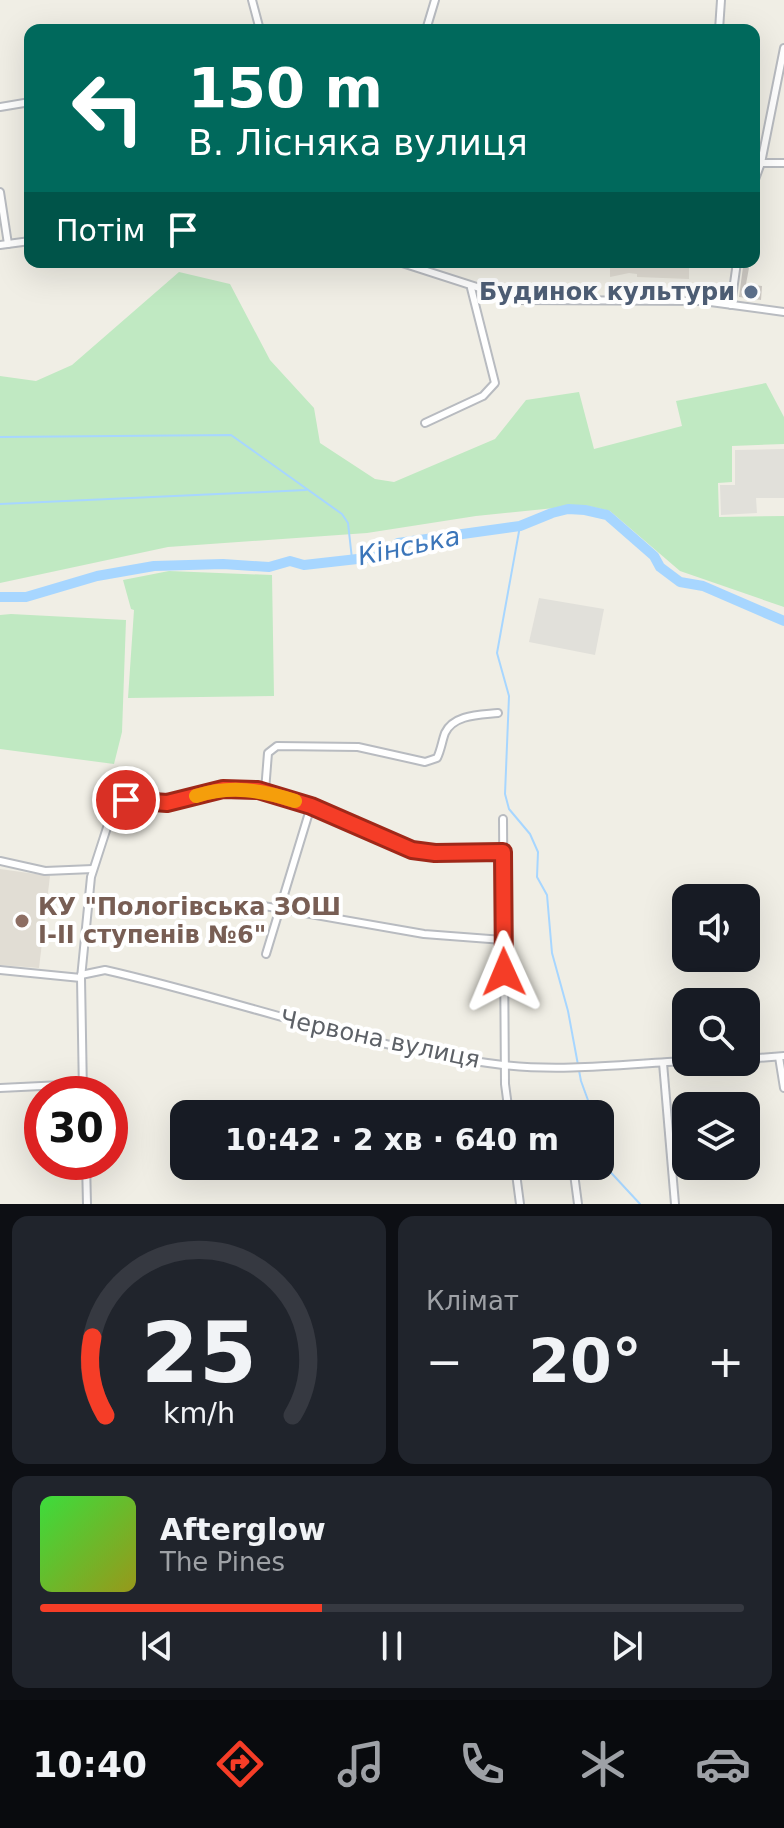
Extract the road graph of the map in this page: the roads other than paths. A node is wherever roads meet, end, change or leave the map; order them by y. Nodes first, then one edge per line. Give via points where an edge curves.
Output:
1 (252, 0) edge
2 (435, 0) edge
3 (721, 0) edge
4 (258, 24) edge
5 (428, 24) edge
6 (719, 24) edge
7 (784, 48) edge
8 (24, 103) edge
9 (0, 107) edge
10 (761, 163) joint
11 (784, 163) edge
12 (0, 192) edge
13 (24, 242) edge
14 (8, 244) junction
15 (0, 245) edge
16 (418, 268) edge
17 (736, 268) edge
18 (471, 288) junction
19 (731, 305) junction
20 (784, 312) edge
21 (425, 423) dead end
22 (498, 713) dead end
23 (265, 791) junction
24 (311, 806) junction
25 (503, 819) dead end
26 (503, 852) junction
27 (0, 861) edge
28 (93, 869) junction
29 (247, 903) dead end
30 (280, 909) junction
31 (503, 940) junction
32 (266, 954) dead end
33 (0, 970) edge
34 (81, 976) junction
35 (782, 1057) edge
36 (760, 1058) edge
37 (672, 1062) edge
38 (663, 1063) junction
39 (505, 1066) junction
40 (83, 1076) edge
41 (24, 1087) edge
42 (0, 1088) edge
43 (784, 1088) edge
44 (508, 1100) edge
45 (86, 1180) edge
46 (517, 1180) edge
47 (575, 1180) edge
48 (76, 1204) edge
49 (87, 1204) edge
50 (520, 1204) edge
51 (578, 1204) edge
52 (675, 1204) edge

1 - 4 street
2 - 5 street
3 - 6 street
7 - 10 street
8 - 9 street
10 - 11 street
12 - 14 street
13 - 14 street
14 - 15 street
16 - 18 street
17 - 19 street
18 - 19 street via 517,300
18 - 21 street via 495,383 483,396
19 - 20 street
22 - 23 street via 459,720 446,730 437,758 425,762 358,747 277,746 268,753
23 - 24 street
23 - 28 street via 223,789 167,803 120,802
24 - 26 street via 412,850
24 - 30 street
25 - 26 street
26 - 31 street
27 - 28 street via 45,871
28 - 34 street
29 - 30 street
30 - 31 street via 424,934
30 - 32 street
31 - 39 street
33 - 34 street, Червона вулиця
34 - 39 street, Червона вулиця via 95,970 116,973 351,1037
34 - 40 street
35 - 36 street
35 - 43 street
37 - 38 street, Червона вулиця
38 - 39 street, Червона вулиця
38 - 52 street
39 - 44 street
41 - 42 street
45 - 49 street
46 - 50 street
47 - 51 street
48 - 49 street

